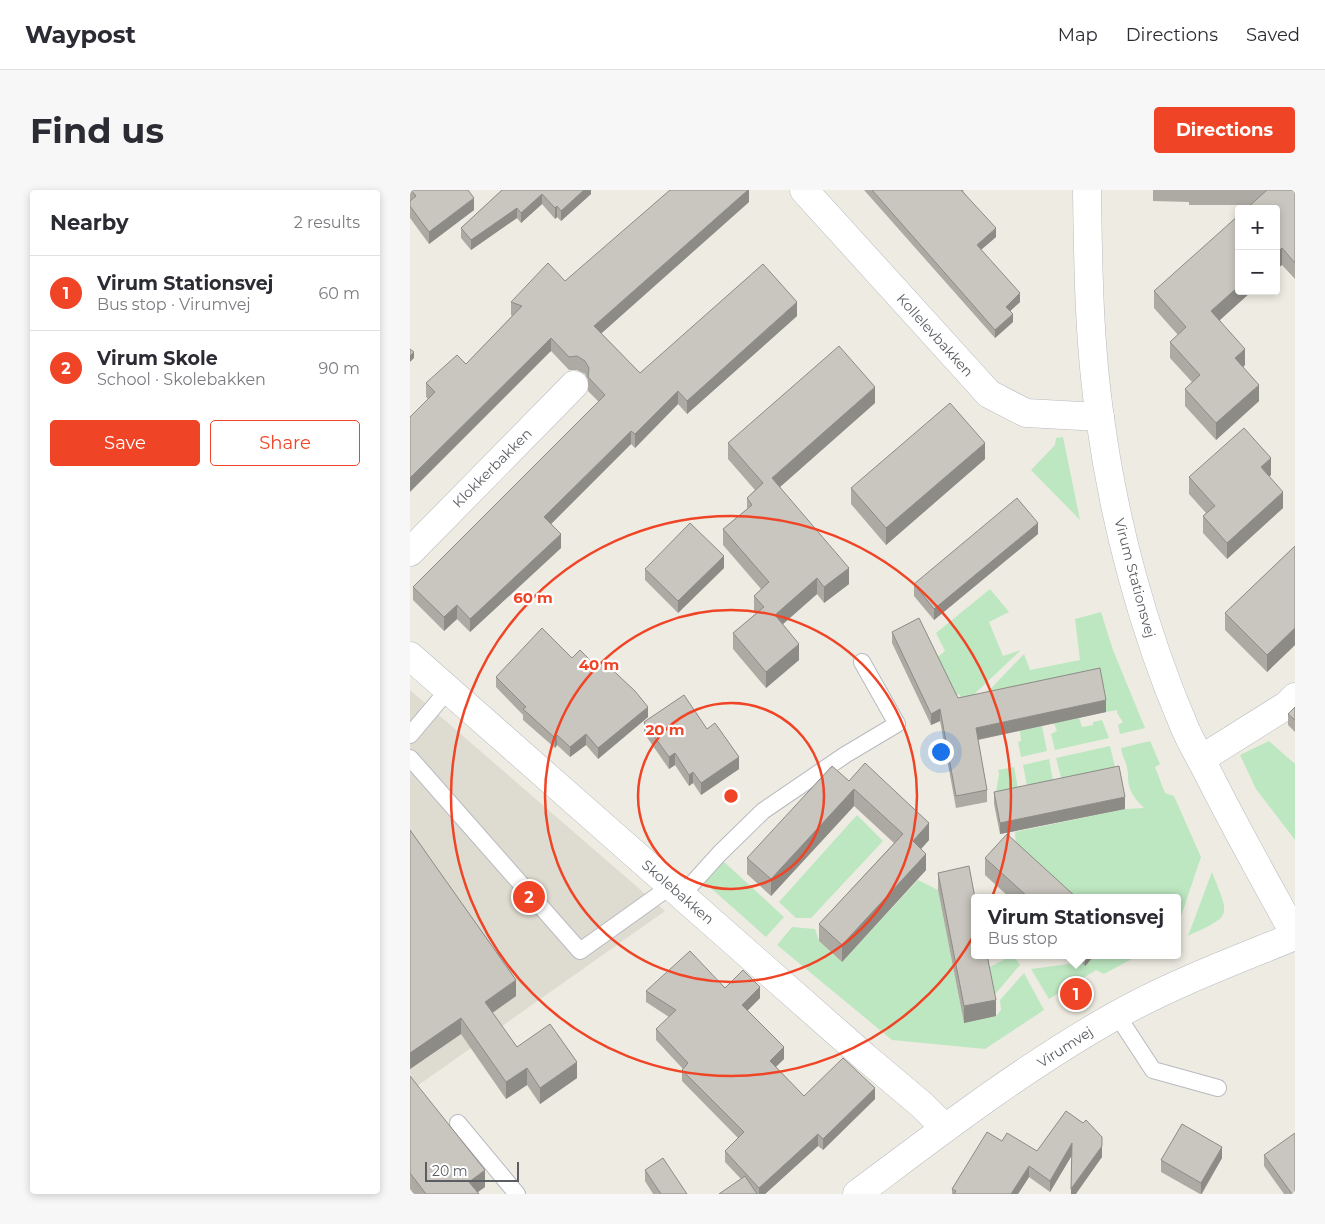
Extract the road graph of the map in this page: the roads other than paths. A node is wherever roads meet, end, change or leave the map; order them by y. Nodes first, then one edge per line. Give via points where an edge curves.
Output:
1 (804, 190) edge
2 (1087, 190) edge
3 (574, 385) dead end
4 (1100, 417) junction
5 (410, 552) edge
6 (410, 656) edge
7 (862, 662) dead end
8 (448, 690) junction
9 (1295, 697) edge
10 (410, 735) edge
11 (410, 758) edge
12 (1201, 760) junction
13 (677, 891) junction
14 (1295, 936) edge
15 (1116, 1015) junction
16 (1218, 1088) dead end
17 (458, 1123) dead end
18 (945, 1128) junction
19 (517, 1194) edge
20 (857, 1194) edge

1 - 4 street, Kollelevbakken via 989,394 1026,412
2 - 4 street, Virum Stationsvej via 1089,293
3 - 5 street, Klokkerbakken
4 - 12 street, Virum Stationsvej via 1116,511 1153,644 1184,728
6 - 8 street, Skolebakken
7 - 13 lane via 897,724 763,811
8 - 10 lane
8 - 13 street, Skolebakken
9 - 12 street
11 - 13 lane via 580,951
12 - 14 street, Virum Stationsvej
13 - 18 street, Skolebakken
14 - 15 street, Virumvej
15 - 16 lane via 1153,1070
15 - 18 street, Virumvej via 1069,1042
17 - 19 lane
18 - 20 street, Virumvej

